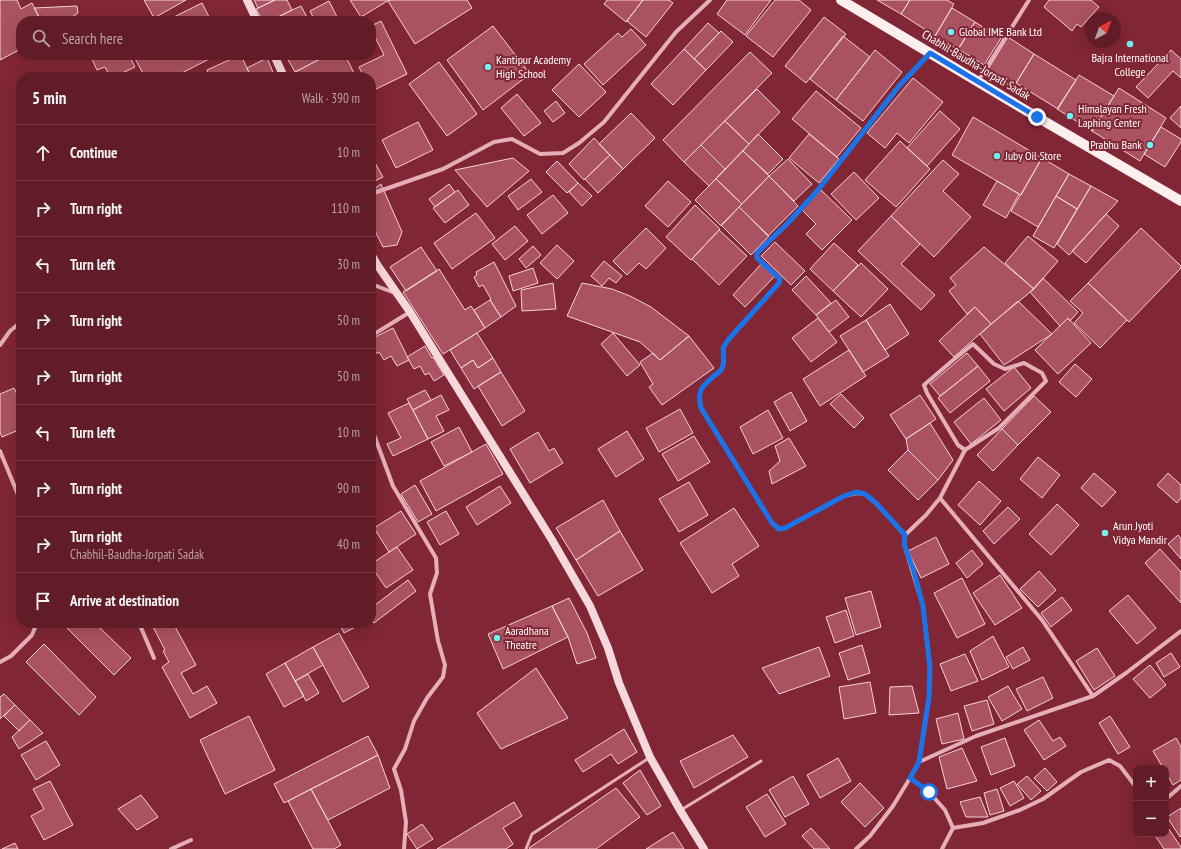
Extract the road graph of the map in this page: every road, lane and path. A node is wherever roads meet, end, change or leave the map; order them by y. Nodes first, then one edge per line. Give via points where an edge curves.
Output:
1 (247, 0) edge
2 (710, 0) edge
3 (841, 0) edge
4 (1029, 0) edge
5 (255, 16) edge
6 (930, 53) junction
7 (276, 60) edge
8 (282, 72) edge
9 (978, 82) junction
10 (376, 192) edge
11 (1181, 201) edge
12 (376, 263) edge
13 (376, 286) edge
14 (397, 294) junction
15 (410, 312) junction
16 (16, 326) edge
17 (376, 333) edge
18 (0, 345) edge
19 (376, 440) edge
20 (0, 450) edge
21 (965, 450) junction
22 (16, 490) edge
23 (940, 498) junction
24 (905, 535) junction
25 (35, 628) edge
26 (141, 628) edge
27 (1181, 631) edge
28 (154, 658) dead end
29 (0, 662) edge
30 (1093, 696) junction
31 (650, 757) junction
32 (761, 761) dead end
33 (919, 762) junction
34 (910, 778) junction
35 (1133, 783) edge
36 (1181, 786) edge
37 (1169, 796) edge
38 (680, 810) junction
39 (953, 828) junction
40 (191, 840) dead end
41 (171, 849) edge
42 (404, 849) edge
43 (526, 849) edge
44 (704, 849) edge
45 (856, 849) edge
46 (942, 849) edge

1 - 5 main road
2 - 10 street via 676,32 604,122 563,154 540,154 512,139 494,142 443,169
3 - 6 main road, Chabhil-Baudha-Jorpati Sadak
4 - 9 street
6 - 9 main road, Chabhil-Baudha-Jorpati Sadak
6 - 24 street via 899,86 818,190 757,253 757,258 780,279 779,283 728,340 723,348 721,370 702,388 698,397 701,408 772,523 779,529 856,492 865,494 876,503
7 - 8 main road
9 - 11 main road, Chabhil-Baudha-Jorpati Sadak
12 - 14 main road
13 - 14 street
14 - 15 main road
15 - 17 street
15 - 31 main road via 552,540 590,606
16 - 18 street
19 - 42 street via 393,486 436,558 437,573 430,594 445,665 443,677 414,721 405,749 394,769 401,790 406,822
20 - 22 street
21 - 21 street via 958,445 924,385 974,344 994,364 1006,369 1024,363 1042,373 1046,381 999,428
21 - 23 street
23 - 24 street
23 - 30 street via 1042,620
24 - 33 street via 904,544 923,606 930,668 929,697
25 - 29 street via 32,635 11,656
26 - 28 street
27 - 30 street
30 - 33 street via 976,736
31 - 38 main road
31 - 43 lane via 532,834
32 - 38 lane
33 - 34 street
34 - 39 street via 929,792 945,810
34 - 45 street via 893,806 870,836
35 - 39 street via 1120,766 1109,760 1081,772 1044,799 1020,810 983,823
36 - 37 street
38 - 44 main road
39 - 46 street
40 - 41 street

